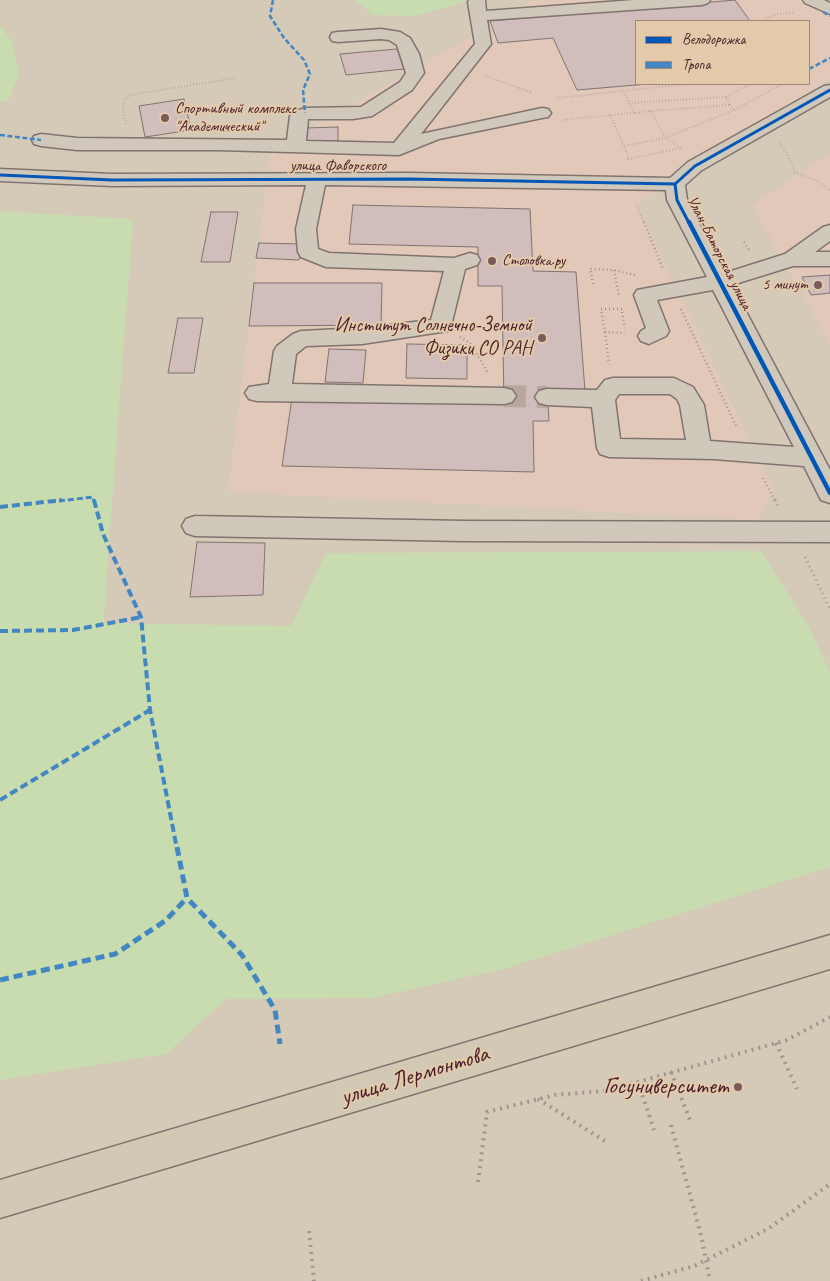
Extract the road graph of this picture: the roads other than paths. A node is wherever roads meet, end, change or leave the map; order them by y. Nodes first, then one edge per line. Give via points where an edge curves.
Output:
1 (702, 0) edge
2 (810, 0) edge
3 (481, 8) edge
4 (830, 9) edge
5 (338, 37) dead end
6 (830, 90) edge
7 (541, 105) road end
8 (41, 140) dead end
9 (296, 146) junction
10 (399, 149) junction
11 (0, 176) edge
12 (317, 179) junction
13 (409, 179) junction
14 (675, 184) junction
15 (830, 231) edge
16 (792, 259) junction
17 (830, 259) edge
18 (719, 282) junction
19 (649, 336) dead end
20 (280, 392) junction
21 (257, 393) dead end
22 (500, 396) tunnel mouth
23 (547, 397) tunnel mouth
24 (603, 399) junction
25 (699, 449) junction
26 (812, 458) junction
27 (830, 493) edge
28 (195, 526) dead end
29 (830, 532) edge
30 (830, 952) edge
31 (0, 1199) edge

1 - 3 street
2 - 4 street
3 - 10 street via 483,44
5 - 9 street via 394,36 404,42 415,73 406,86 366,112 305,112 300,116
6 - 14 street, Улан-Баторская улица via 695,166
7 - 10 street via 434,135
8 - 9 street via 76,144
9 - 10 street
10 - 13 street
11 - 12 street, улица Фаворского via 112,180
12 - 13 street, улица Фаворского
12 - 20 street via 306,228 308,252 326,260 463,263 440,326 362,336 301,339 285,351
13 - 14 street, улица Фаворского
14 - 18 street, Улан-Баторская улица via 677,200
15 - 16 street
16 - 17 street
16 - 18 street
18 - 19 street via 672,291 642,285 658,331
18 - 26 street, Улан-Баторская улица
20 - 21 street
20 - 22 street
23 - 24 street
24 - 25 street via 609,448
24 - 25 street via 613,386 674,386 685,393 692,405
25 - 26 street
26 - 27 street, Улан-Баторская улица
28 - 29 street
30 - 31 main road, улица Лермонтова

